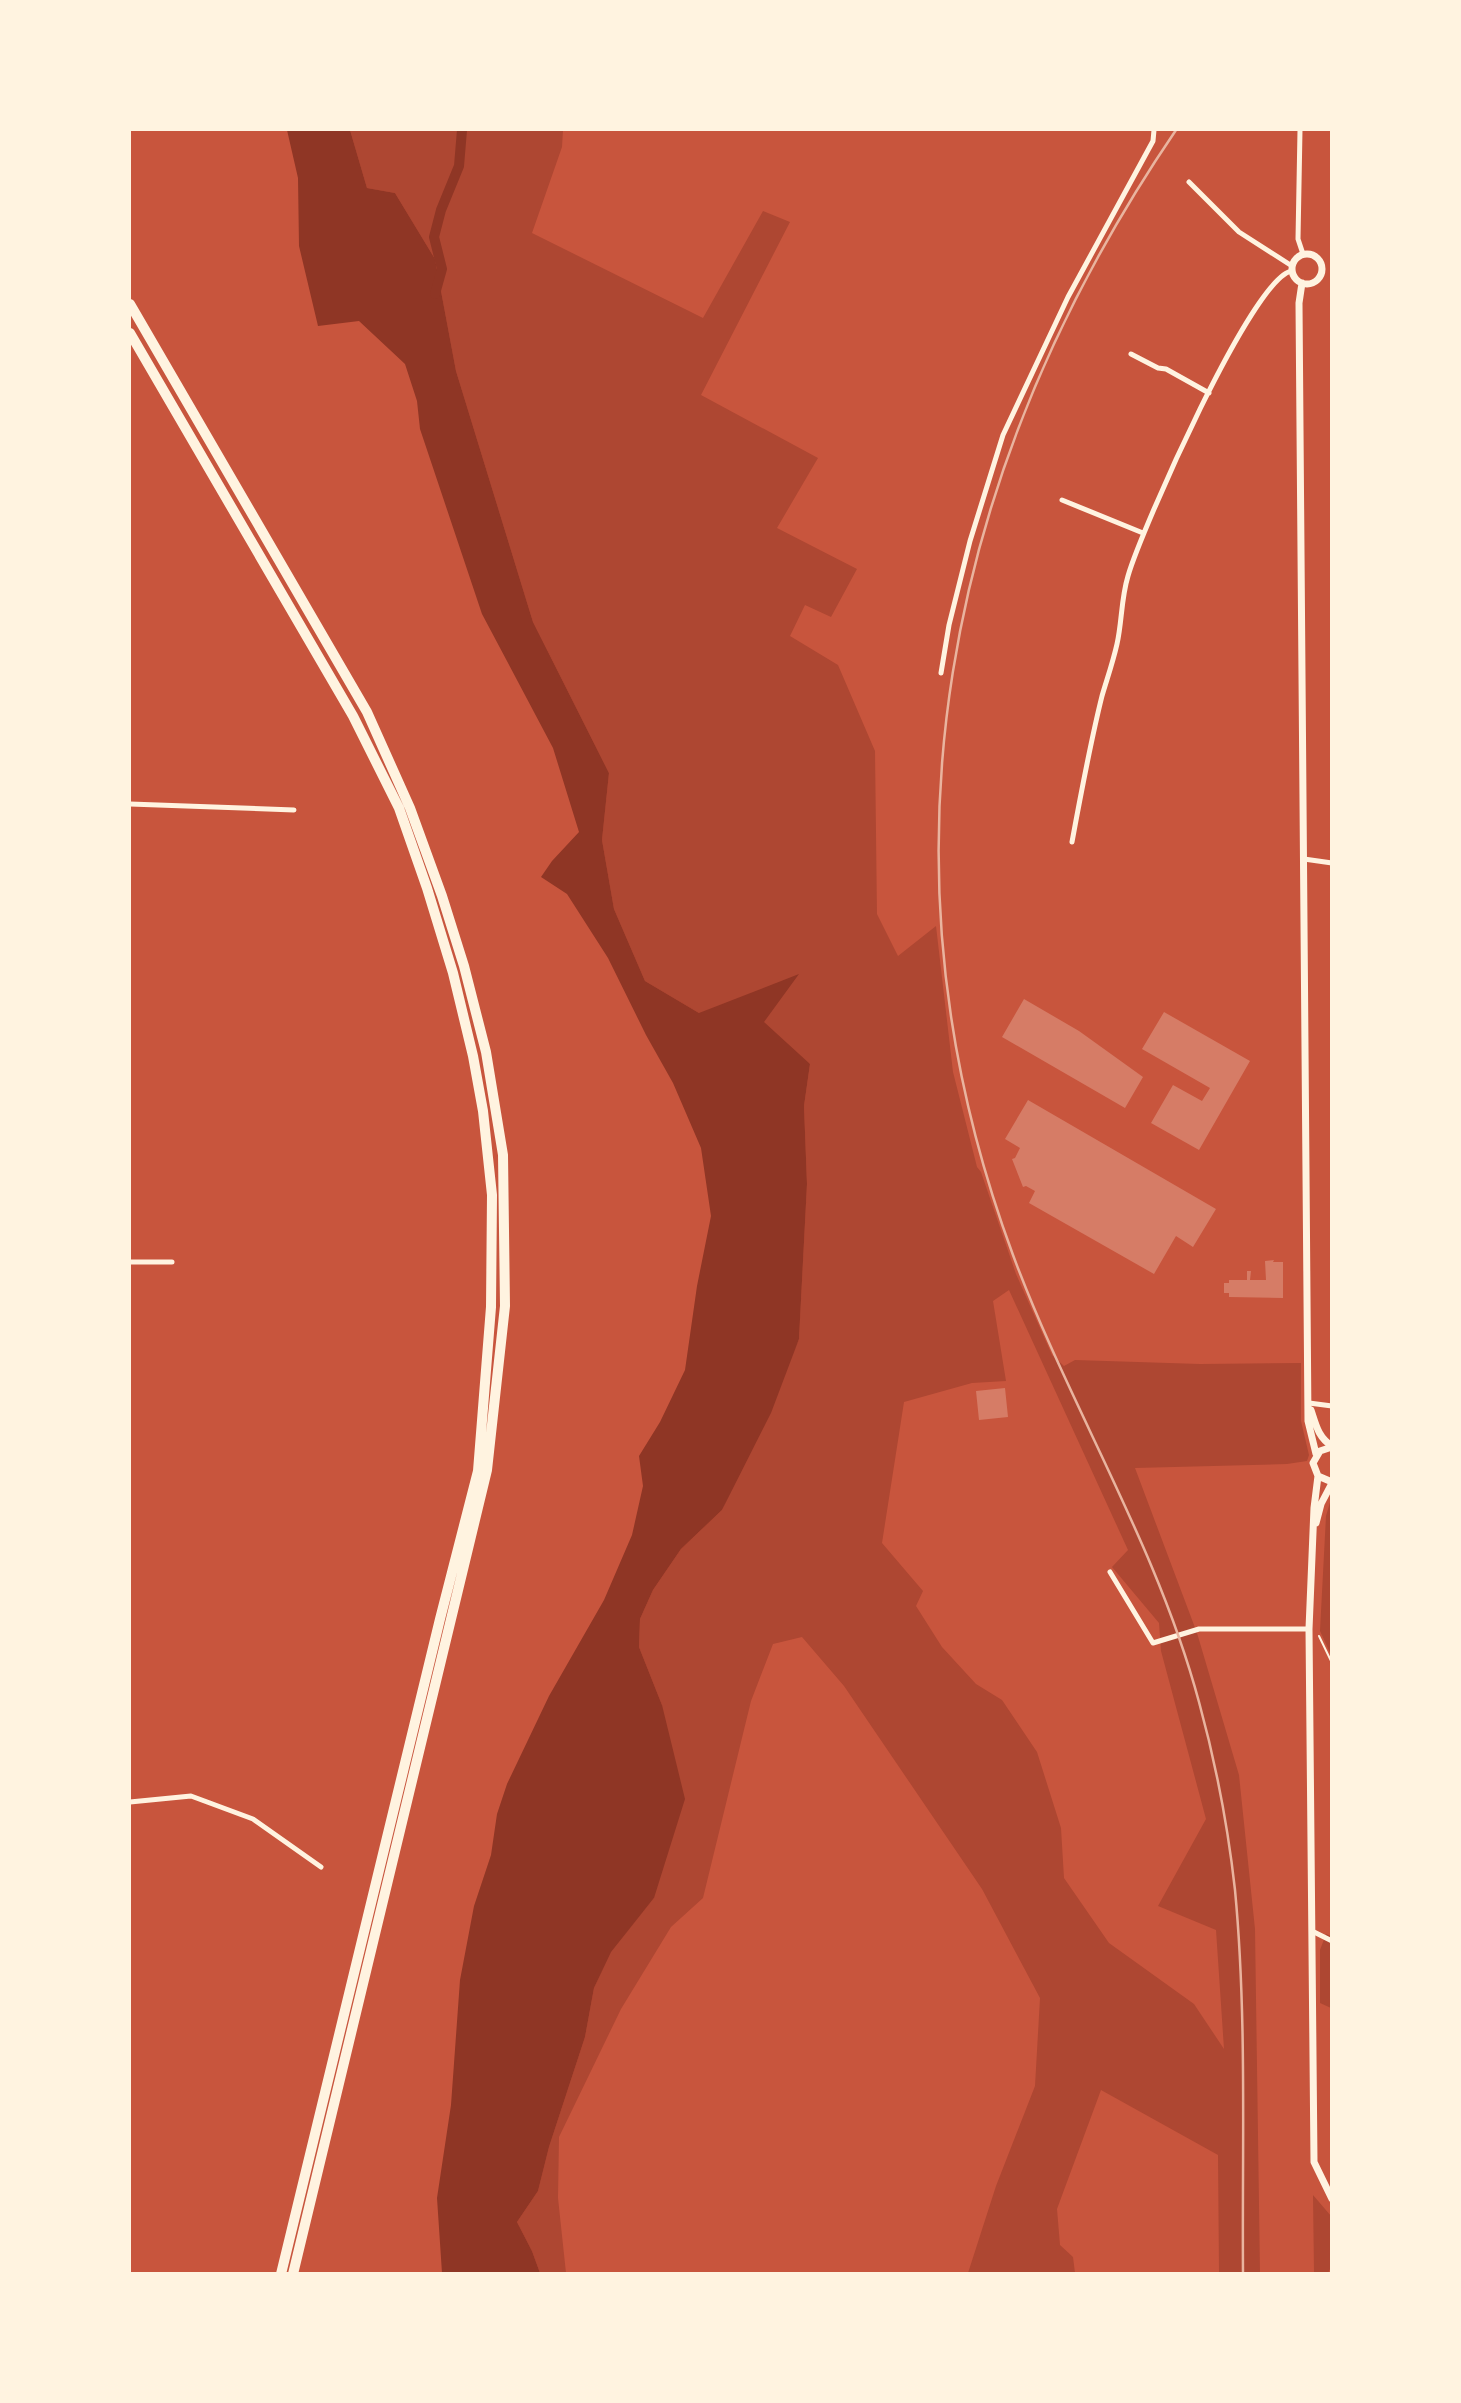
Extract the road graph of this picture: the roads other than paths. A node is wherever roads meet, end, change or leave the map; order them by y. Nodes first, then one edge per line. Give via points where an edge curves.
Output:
1 (1154, 130) edge
2 (1300, 130) edge
3 (1189, 182) dead end
4 (1303, 254) junction
5 (1332, 266) edge
6 (1292, 268) junction
7 (1322, 268) junction
8 (1302, 284) junction
9 (130, 304) edge
10 (130, 333) edge
11 (1131, 354) dead end
12 (1209, 393) junction
13 (1062, 500) dead end
14 (1143, 533) junction
15 (941, 673) dead end
16 (130, 804) edge
17 (294, 810) dead end
18 (1072, 842) dead end
19 (1304, 859) junction
20 (1332, 863) edge
21 (130, 1262) edge
22 (172, 1262) dead end
23 (1309, 1403) junction
24 (1332, 1406) edge
25 (1332, 1447) edge
26 (1316, 1454) junction
27 (1318, 1476) junction
28 (1332, 1482) edge
29 (1314, 1530) junction
30 (1110, 1572) dead end
31 (1309, 1629) junction
32 (130, 1802) edge
33 (321, 1867) dead end
34 (1312, 1931) junction
35 (1332, 1941) edge
36 (1332, 2199) edge
37 (281, 2273) edge
38 (293, 2273) edge

1 - 15 street via 1153,141 1074,286 1003,435 970,541
2 - 4 street via 1298,239
3 - 6 street via 1240,232
4 - 6 street
4 - 7 street via 1317,258
5 - 7 street
6 - 8 street
6 - 12 street via 1283,273 1249,318
7 - 8 street via 1318,279
8 - 19 street
9 - 38 highway via 367,712 410,808 464,966 486,1052 503,1155 505,1306 487,1470
10 - 37 highway via 353,716 398,808 431,900 473,1055 492,1195 491,1307 478,1471
11 - 12 street
12 - 14 street
13 - 14 street
14 - 18 street via 1123,592 1119,633
16 - 17 street
19 - 20 street
19 - 23 street
21 - 22 street
23 - 24 street
23 - 25 street via 1318,1433
23 - 26 street
25 - 26 street
26 - 27 street via 1313,1468
27 - 28 street
27 - 29 street
28 - 29 street
29 - 31 street
30 - 31 street via 1153,1643 1199,1629
31 - 34 street
32 - 33 street via 191,1796 253,1819
34 - 35 street
34 - 36 street via 1314,2161

